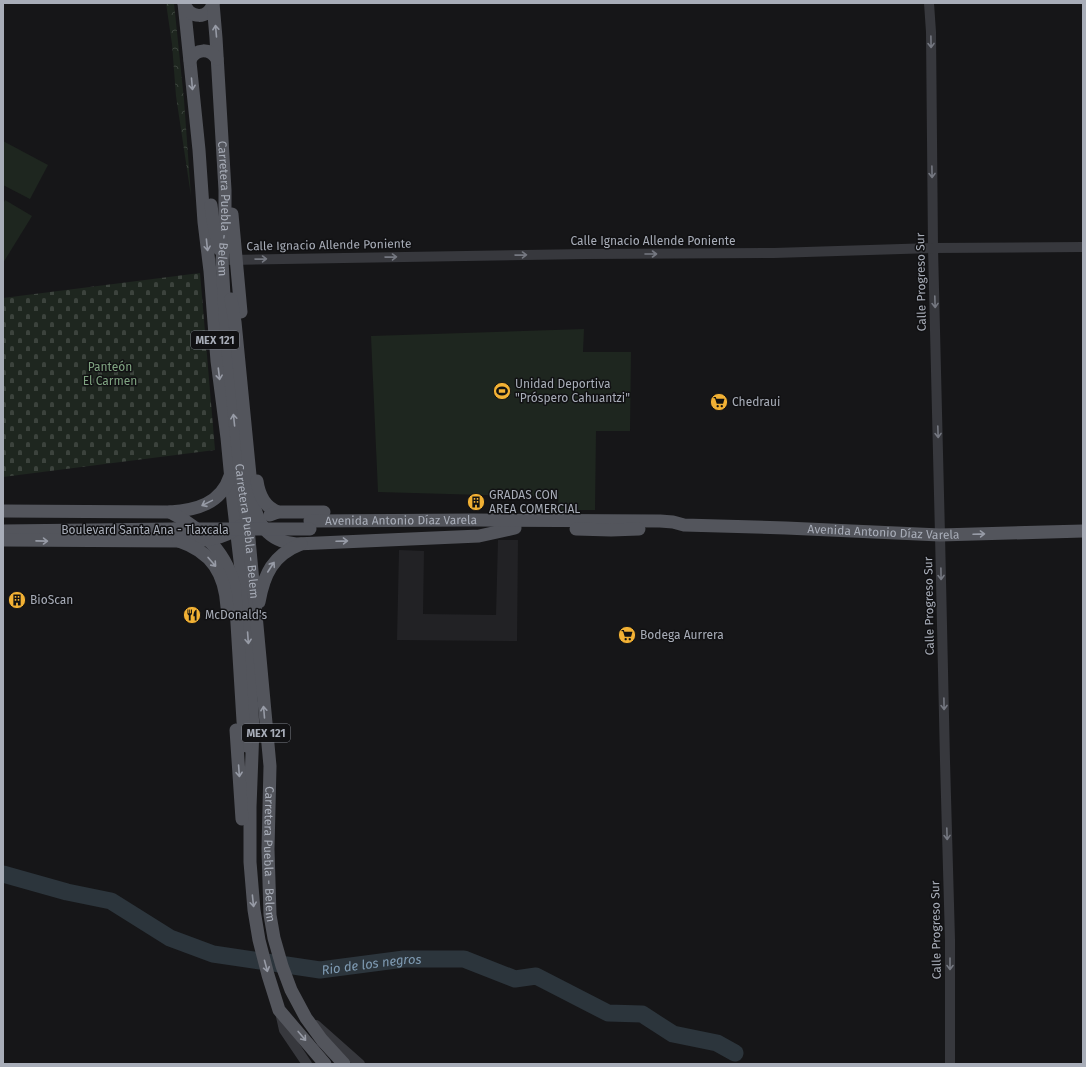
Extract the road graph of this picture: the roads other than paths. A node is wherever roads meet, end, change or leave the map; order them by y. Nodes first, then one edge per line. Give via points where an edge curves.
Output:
1 (184, 3) edge
2 (213, 3) edge
3 (929, 3) edge
4 (217, 59) junction
5 (190, 60) junction
6 (199, 150) junction
7 (225, 190) junction
8 (1083, 247) edge
9 (933, 248) junction
10 (222, 260) junction
11 (236, 260) junction
12 (230, 473) junction
13 (259, 493) junction
14 (3, 511) edge
15 (278, 512) junction
16 (296, 512) junction
17 (3, 520) edge
18 (172, 520) junction
19 (473, 520) junction
20 (249, 521) junction
21 (310, 525) junction
22 (684, 525) junction
23 (515, 528) junction
24 (3, 531) edge
25 (1083, 531) edge
26 (940, 535) junction
27 (3, 540) edge
28 (209, 540) junction
29 (179, 541) junction
30 (300, 543) junction
31 (257, 618) junction
32 (251, 766) junction
33 (268, 848) junction
34 (250, 862) junction
35 (298, 1004) junction
36 (279, 1010) junction
37 (307, 1064) edge
38 (325, 1064) edge
39 (344, 1064) edge
40 (360, 1064) edge
41 (950, 1064) edge

1 - 2 main road via 188,10 198,16 210,11
1 - 5 main road, Carretera Puebla - Belem / MEX 121
4 -> 2 main road, Carretera Puebla - Belem
3 -> 9 street, Calle Progreso Sur
4 - 5 main road via 212,53 204,50 195,53
4 - 7 main road, Carretera Puebla - Belem
5 -> 6 main road, Carretera Puebla - Belem / MEX 121
6 - 10 main road
6 -> 12 main road, Carretera Puebla - Belem / MEX 121 via 217,361
7 - 10 main road, Carretera Puebla - Belem
7 - 11 main road via 233,221
8 - 9 street, Calle Ignacio Allende Poniente
11 -> 9 street, Calle Ignacio Allende Poniente via 774,253
9 -> 26 street, Calle Progreso Sur
10 - 11 street, Calle Ignacio Allende Poniente
10 - 20 main road via 235,322 252,496
11 - 13 main road
12 -> 18 main road via 224,488 216,498
12 - 20 main road, Carretera Puebla - Belem / MEX 121
13 - 15 main road via 266,506
13 - 20 main road
14 - 18 main road
15 - 16 main road
15 - 20 main road
16 - 19 main road via 439,512
16 - 30 main road via 292,527 293,539
17 - 18 main road, Boulevard Santa Ana - Tlaxcala
18 - 21 main road, Boulevard Santa Ana - Tlaxcala, bridge
18 - 24 main road, Boulevard Santa Ana - Tlaxcala
18 - 28 main road via 190,524
19 - 21 main road, Avenida Antonio Díaz Varela
19 - 22 main road, Avenida Antonio Díaz Varela via 660,521
20 - 28 main road via 220,538
20 - 30 main road via 275,538
20 - 31 main road, Carretera Puebla - Belem / MEX 121
20 -> 32 main road, Carretera Puebla - Belem / MEX 121 via 238,544 251,691
21 - 23 main road, Avenida Antonio Díaz Varela
22 - 23 main road, Avenida Antonio Díaz Varela via 673,528 611,530
22 - 26 main road, Avenida Antonio Díaz Varela
30 -> 23 main road via 479,536
26 -> 25 main road, Avenida Antonio Díaz Varela
26 -> 41 street, Calle Progreso Sur via 950,940
27 -> 29 main road
28 - 29 main road
28 - 32 main road via 225,562 233,583 244,734
29 -> 34 main road via 199,550 211,560 226,592 243,823
31 -> 30 main road via 262,589 270,568 284,553
33 -> 31 main road, Carretera Puebla - Belem / MEX 121 via 270,766
32 - 33 main road via 258,785
32 - 34 main road, Carretera Puebla - Belem / MEX 121
33 - 35 main road, Carretera Puebla - Belem / MEX 121 via 270,914 274,938 282,966
34 -> 36 main road, Carretera Puebla - Belem / MEX 121 via 259,940
35 - 39 main road, Carretera Puebla - Belem / MEX 121 via 322,1040
35 - 40 street via 318,1027
36 - 37 street, Carretera Puebla - Belem via 284,1030
36 -> 38 main road, Carretera Puebla - Belem / MEX 121

